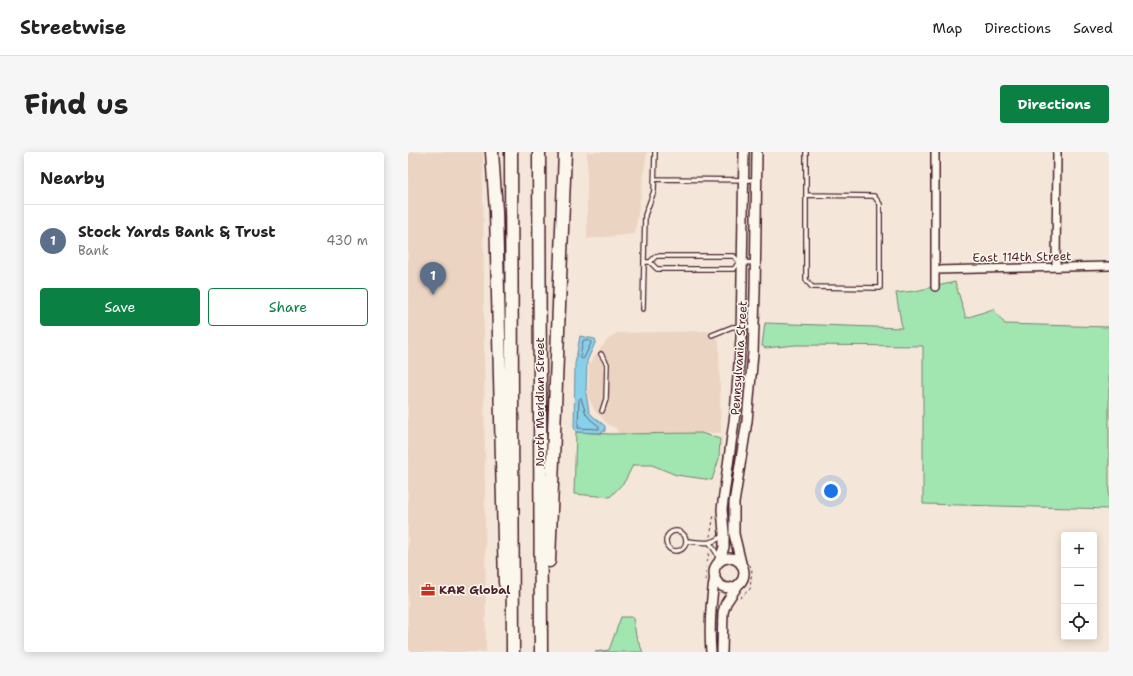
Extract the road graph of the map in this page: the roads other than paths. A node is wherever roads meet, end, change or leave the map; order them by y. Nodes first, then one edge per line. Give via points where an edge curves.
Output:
1 (492, 152) edge
2 (511, 152) edge
3 (539, 152) edge
4 (565, 152) edge
5 (655, 152) edge
6 (744, 152) edge
7 (757, 152) edge
8 (806, 152) edge
9 (936, 152) edge
10 (1057, 152) edge
11 (655, 179) junction
12 (744, 179) junction
13 (756, 180) junction
14 (806, 195) junction
15 (644, 262) junction
16 (650, 262) junction
17 (741, 262) junction
18 (756, 263) junction
19 (1109, 266) edge
20 (1056, 267) junction
21 (935, 270) junction
22 (935, 287) dead end
23 (643, 309) dead end
24 (742, 326) junction
25 (754, 326) junction
26 (712, 335) dead end
27 (602, 354) dead end
28 (602, 411) dead end
29 (724, 533) junction
30 (687, 540) junction
31 (709, 543) junction
32 (719, 560) junction
33 (741, 563) junction
34 (714, 575) junction
35 (738, 585) junction
36 (541, 650) edge
37 (513, 651) edge
38 (711, 652) edge
39 (722, 652) edge

1 - 37 highway via 496,211 505,588
2 - 37 highway
3 - 36 highway, North Meridian Street
4 - 36 highway via 548,564
5 - 11 lane
6 - 12 main road, Pennsylvania Street
7 - 13 main road, Pennsylvania Street
8 - 14 lane
9 - 21 street
10 - 20 street
11 - 12 lane
11 - 15 lane via 653,196 645,215
12 - 13 lane
12 - 17 main road, Pennsylvania Street
13 - 18 main road, Pennsylvania Street
14 - 14 lane via 806,280 812,287 880,288 880,204 874,196
15 - 16 lane
15 - 23 lane
16 - 17 lane via 656,256 734,256
16 - 17 lane via 657,269 734,269
17 - 18 lane
17 - 24 main road, Pennsylvania Street
18 - 25 main road, Pennsylvania Street
19 - 20 street, East 114th Street
20 - 21 street, East 114th Street
21 - 22 street
24 - 25 lane
24 - 26 lane via 724,329
24 - 29 main road, Pennsylvania Street via 735,414 722,509
25 - 33 main road, Pennsylvania Street via 747,420 734,503 734,534
27 - 28 lane via 607,364 606,399
29 - 31 lane via 716,541
29 - 32 main road, Pennsylvania Street via 724,546
30 - 30 lane via 681,532 674,531 668,535 666,541 669,548 677,551 683,548
30 - 31 lane
31 - 32 lane
32 - 33 main road via 730,557
32 - 34 main road
33 - 35 main road via 745,575
34 - 35 main road via 721,586 731,588
34 - 38 main road
35 - 39 main road via 723,612

